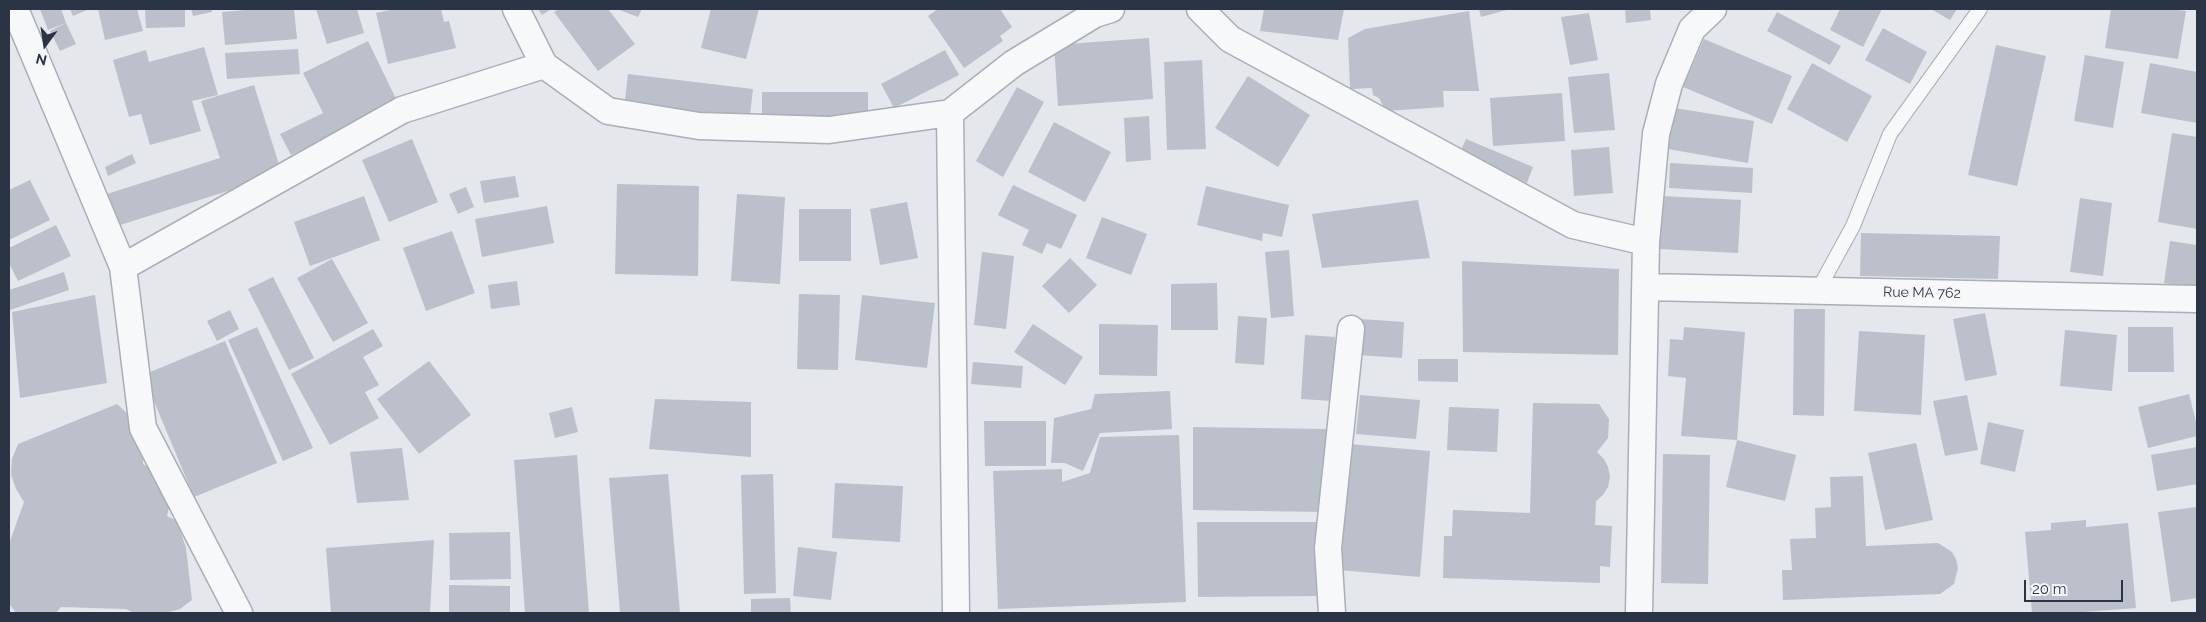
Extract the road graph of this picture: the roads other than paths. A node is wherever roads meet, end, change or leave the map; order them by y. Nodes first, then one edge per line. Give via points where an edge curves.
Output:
1 (15, 9) edge
2 (516, 9) edge
3 (1111, 9) edge
4 (1200, 9) edge
5 (1713, 9) edge
6 (1980, 9) edge
7 (544, 65) junction
8 (950, 113) junction
9 (1646, 242) junction
10 (123, 267) junction
11 (1646, 287) junction
12 (1818, 290) junction
13 (2197, 299) edge
14 (1351, 328) dead end
15 (239, 613) edge
16 (956, 613) edge
17 (1332, 613) edge
18 (1639, 613) edge

1 - 10 street
2 - 7 street
3 - 8 street via 1095,14 1014,63
4 - 9 street via 1230,39 1573,225
5 - 9 street via 1692,29 1668,84 1656,134
6 - 12 lane via 1890,134 1853,226
7 - 8 street via 608,111 699,126 829,130
7 - 10 street via 402,110
8 - 16 street
9 - 11 street
10 - 15 street via 143,428
11 - 12 street, Rue MA 762
11 - 18 street
12 - 13 street, Rue MA 762
14 - 17 street via 1328,548

